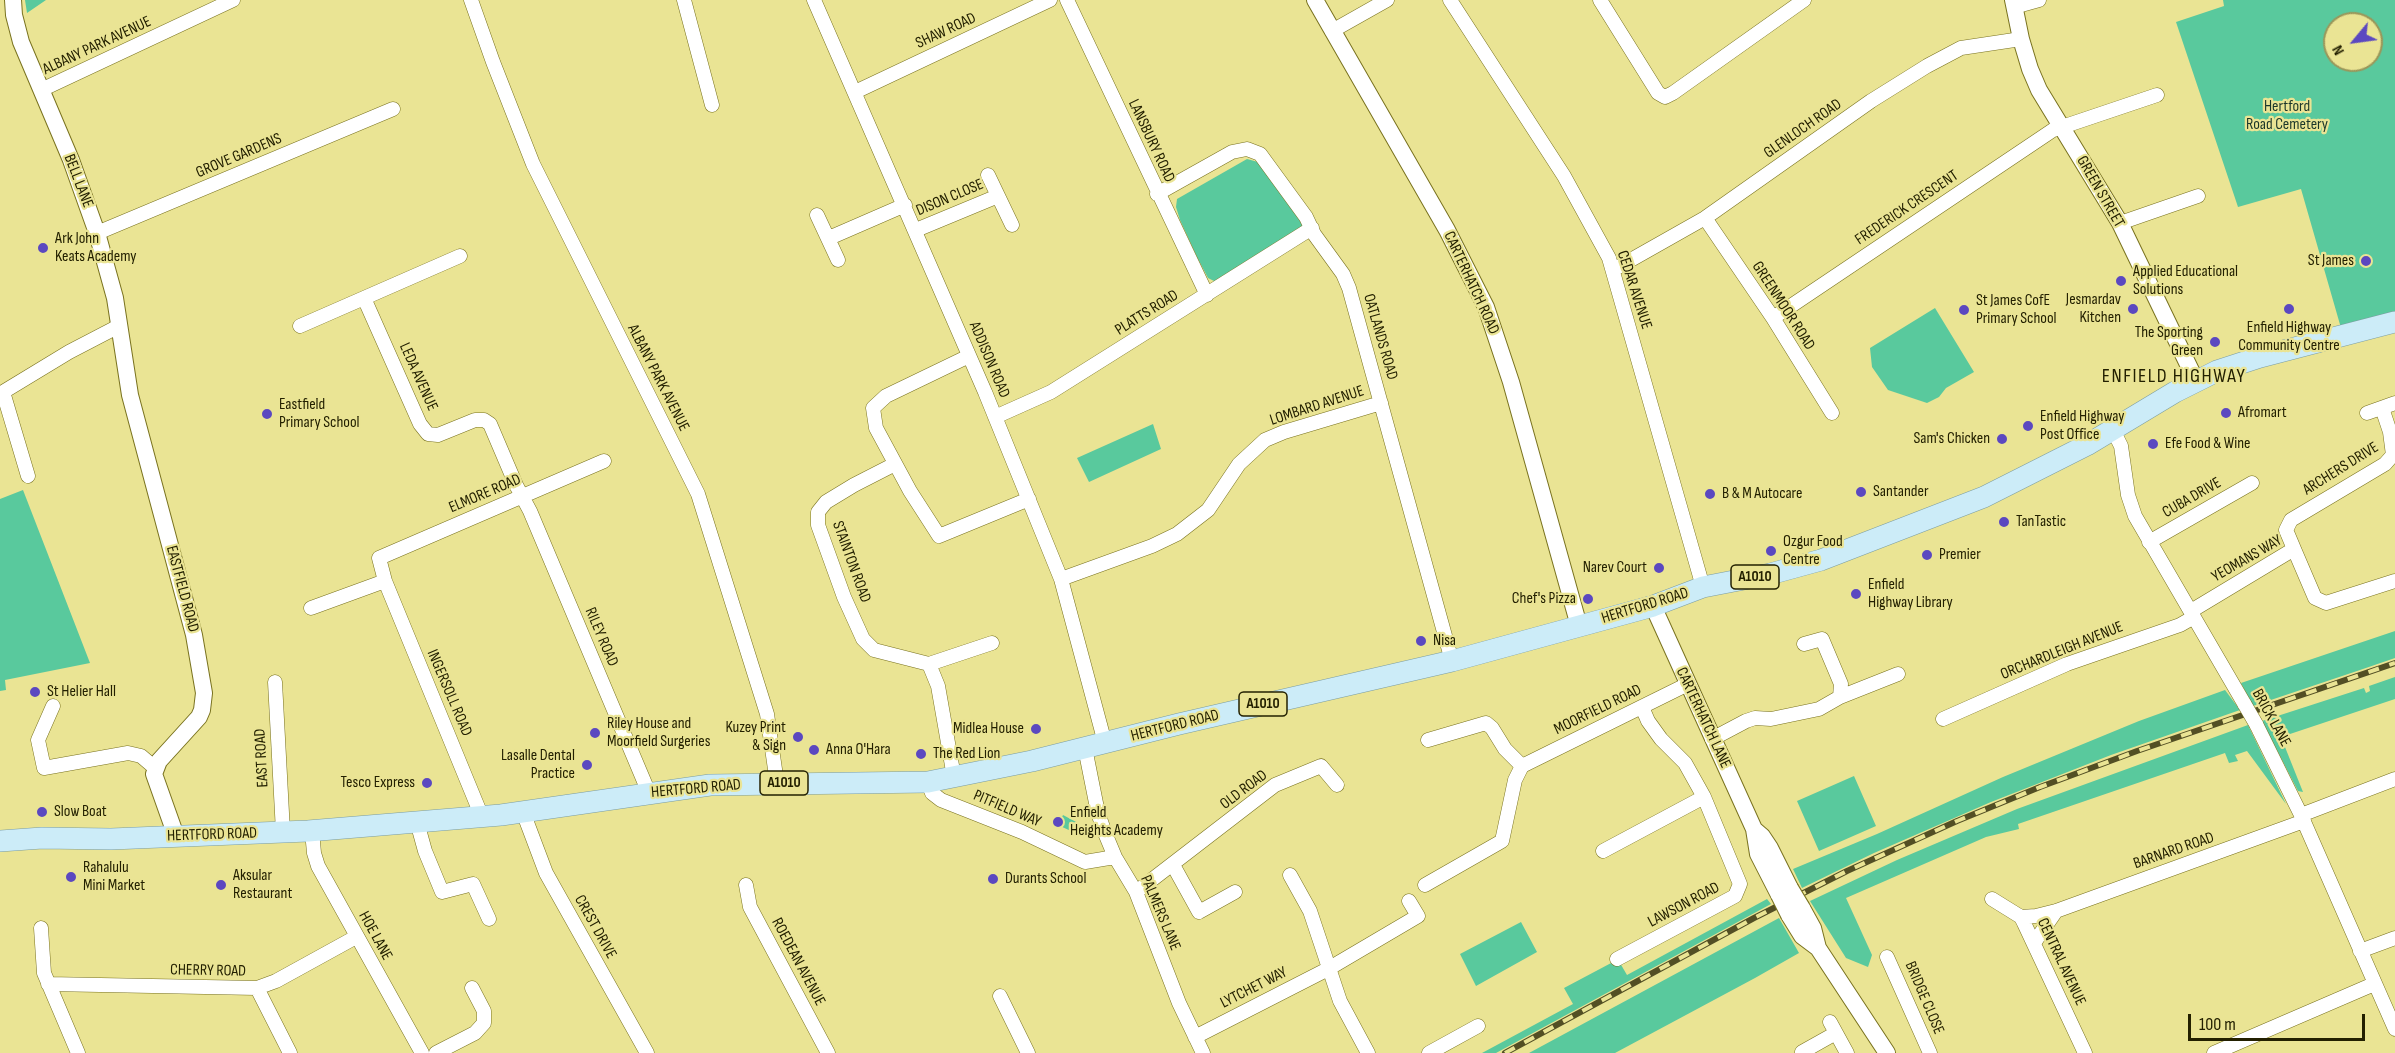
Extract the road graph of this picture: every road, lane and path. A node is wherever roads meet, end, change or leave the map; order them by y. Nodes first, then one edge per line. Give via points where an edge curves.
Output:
1 (13, 0) edge
2 (233, 0) edge
3 (471, 0) edge
4 (684, 0) edge
5 (814, 0) edge
6 (1050, 0) edge
7 (1067, 0) edge
8 (1315, 0) edge
9 (1387, 0) edge
10 (1450, 0) edge
11 (1600, 0) edge
12 (1804, 0) edge
13 (2039, 0) edge
14 (2014, 3) edge
15 (1332, 31) junction
16 (2020, 39) junction
17 (41, 90) junction
18 (855, 92) junction
19 (2157, 95) dead end
20 (712, 105) dead end
21 (393, 109) dead end
22 (2062, 127) junction
23 (988, 175) dead end
24 (1157, 194) junction
25 (998, 196) junction
26 (2198, 196) dead end
27 (905, 205) junction
28 (818, 215) dead end
29 (1705, 218) junction
30 (2120, 223) junction
31 (1012, 225) dead end
32 (1312, 228) junction
33 (916, 230) junction
34 (97, 233) junction
35 (829, 238) junction
36 (460, 256) dead end
37 (838, 260) dead end
38 (1613, 270) junction
39 (1207, 295) junction
40 (364, 298) junction
41 (1773, 318) junction
42 (2395, 322) edge
43 (119, 326) junction
44 (300, 326) dead end
45 (969, 356) junction
46 (2196, 381) junction
47 (1381, 403) junction
48 (2395, 403) edge
49 (2382, 408) junction
50 (1832, 413) dead end
51 (2367, 413) dead end
52 (995, 417) junction
53 (2113, 430) junction
54 (604, 461) dead end
55 (895, 464) junction
56 (28, 476) dead end
57 (2252, 483) dead end
58 (522, 496) junction
59 (1029, 499) junction
60 (2149, 542) junction
61 (2294, 549) junction
62 (379, 558) joint
63 (1061, 579) junction
64 (385, 581) junction
65 (2395, 581) edge
66 (1703, 587) junction
67 (1653, 606) junction
68 (311, 608) dead end
69 (2192, 614) junction
70 (1579, 626) junction
71 (992, 643) dead end
72 (1804, 644) dead end
73 (1452, 661) junction
74 (929, 664) junction
75 (1898, 674) dead end
76 (275, 682) dead end
77 (1688, 684) junction
78 (1839, 697) junction
79 (53, 706) dead end
80 (1642, 708) junction
81 (1943, 719) dead end
82 (1712, 739) junction
83 (1428, 740) dead end
84 (1095, 746) junction
85 (1522, 766) junction
86 (155, 768) junction
87 (954, 777) junction
88 (2395, 779) edge
89 (928, 782) junction
90 (777, 783) junction
91 (1337, 785) dead end
92 (649, 793) junction
93 (1704, 797) junction
94 (524, 812) junction
95 (482, 817) junction
96 (2302, 818) junction
97 (417, 822) junction
98 (312, 831) junction
99 (283, 832) junction
100 (176, 836) junction
101 (0, 841) edge
102 (1603, 851) dead end
103 (1114, 857) junction
104 (1173, 865) junction
105 (1290, 875) dead end
106 (746, 885) dead end
107 (1425, 885) dead end
108 (1136, 892) junction
109 (1235, 892) dead end
110 (1992, 899) dead end
111 (1409, 901) dead end
112 (2056, 911) junction
113 (2020, 917) junction
114 (489, 919) dead end
115 (41, 928) dead end
116 (356, 937) junction
117 (2395, 938) edge
118 (2034, 943) junction
119 (2360, 951) junction
120 (1887, 957) dead end
121 (1617, 959) dead end
122 (1328, 969) junction
123 (48, 984) junction
124 (2374, 984) junction
125 (257, 988) junction
126 (472, 988) dead end
127 (1000, 996) dead end
128 (1478, 1026) dead end
129 (2395, 1029) edge
130 (1195, 1038) junction
131 (1802, 1052) edge
132 (78, 1053) edge
133 (290, 1053) edge
134 (422, 1053) edge
135 (436, 1053) edge
136 (647, 1053) edge
137 (828, 1053) edge
138 (1028, 1053) edge
139 (1203, 1053) edge
140 (1368, 1053) edge
141 (1429, 1053) edge
142 (1847, 1053) edge
143 (1887, 1053) edge
144 (1930, 1053) edge
145 (2085, 1053) edge
146 (2214, 1053) edge

1 - 17 street, BELL LANE via 21,42
2 - 17 street, ALBANY PARK AVENUE
3 - 90 street, ALBANY PARK AVENUE via 534,164 698,494 767,714
4 - 20 street
5 - 18 street, ADDISON ROAD
6 - 18 street, SHAW ROAD
7 - 24 street, LANSBURY ROAD
8 - 15 street, CARTERHATCH ROAD
9 - 15 street
10 - 38 street, CEDAR AVENUE via 1564,176
11 - 12 street via 1653,87 1665,97
13 - 14 street
14 - 16 street, GREEN STREET
15 - 70 street, CARTERHATCH ROAD via 1447,230 1485,307 1511,382
16 - 22 street, GREEN STREET via 2039,90
16 - 29 street, GLENLOCH ROAD via 1961,48 1927,66
17 - 34 street, BELL LANE
18 - 27 street, ADDISON ROAD
19 - 22 street, FREDERICK CRESCENT
21 - 34 street, GROVE GARDENS
22 - 30 street, GREEN STREET
22 - 41 street, FREDERICK CRESCENT
23 - 25 street, DISON CLOSE
24 - 32 street, OATLANDS ROAD via 1233,152 1247,149 1260,154
24 - 39 street, LANSBURY ROAD
25 - 31 street, DISON CLOSE
25 - 33 street, DISON CLOSE
26 - 30 street
27 - 33 street, ADDISON ROAD
27 - 35 street
28 - 35 street
29 - 38 street, GLENLOCH ROAD
29 - 41 street, GREENMOOR ROAD
30 - 46 street, GREEN STREET
32 - 39 street, PLATTS ROAD
32 - 47 street, OATLANDS ROAD via 1346,281
33 - 45 street, ADDISON ROAD
34 - 43 street, BELL LANE
35 - 37 street
36 - 40 street
38 - 66 street, CEDAR AVENUE
39 - 52 street, PLATTS ROAD via 1051,392
40 - 44 street
40 - 58 street, LEDA AVENUE via 420,424 428,434 438,435 475,420 490,424
41 - 50 street, GREENMOOR ROAD
42 - 46 main road, HERTFORD ROAD / A1010 via 2260,357
43 - 56 street via 3,392
43 - 86 street, EASTFIELD ROAD via 130,395 195,635 204,693 199,717
45 - 52 street, ADDISON ROAD
45 - 55 street via 886,396 873,408 876,429
46 - 53 main road, HERTFORD ROAD / A1010
47 - 63 street, LOMBARD AVENUE via 1265,440 1239,465 1208,510 1177,534
47 - 73 street, OATLANDS ROAD
48 - 49 street
49 - 51 street
49 - 61 street, ARCHERS DRIVE via 2393,455 2385,464 2291,520 2286,530
52 - 59 street, ADDISON ROAD
53 - 60 street, BRICK LANE via 2121,446 2131,505
53 - 66 main road, HERTFORD ROAD / A1010 via 1984,497 1857,547 1770,574
54 - 58 street, ELMORE ROAD
55 - 59 street via 939,536
55 - 74 street, STAINTON ROAD via 826,502 818,512 818,525 863,639 874,650
57 - 60 street, CUBA DRIVE
58 - 62 street, ELMORE ROAD
58 - 92 street, RILEY ROAD
59 - 63 street, ADDISON ROAD
60 - 69 street, BRICK LANE
61 - 65 street, YEOMANS WAY via 2315,598 2326,603
61 - 69 street, YEOMANS WAY
62 - 64 street, INGERSOLL ROAD
63 - 84 street, ADDISON ROAD
64 - 68 street
64 - 95 street, INGERSOLL ROAD
66 - 67 main road, HERTFORD ROAD / A1010
67 - 70 main road, HERTFORD ROAD / A1010
67 - 77 street, CARTERHATCH LANE
69 - 81 street, ORCHARDLEIGH AVENUE via 2180,625 2067,664
69 - 96 street, BRICK LANE, bridge via 2256,724
70 - 73 main road, HERTFORD ROAD / A1010
71 - 74 street
72 - 78 street via 1822,639 1841,684
73 - 84 main road, HERTFORD ROAD / A1010
74 - 87 street via 938,686
75 - 78 street
76 - 99 street, EAST ROAD
77 - 80 street, MOORFIELD ROAD
77 - 82 street, CARTERHATCH LANE
78 - 82 street via 1819,709 1771,719 1755,718
79 - 86 street via 38,740 44,768 128,753 141,756
80 - 85 street, MOORFIELD ROAD
80 - 93 street, LAWSON ROAD via 1654,730 1685,763
82 - 143 street, CARTERHATCH LANE, bridge via 1754,829 1758,854 1796,911 1802,936 1818,948
83 - 85 street via 1486,723
84 - 87 main road, HERTFORD ROAD / A1010
84 - 103 street, PALMERS LANE via 1098,813
85 - 107 street via 1515,780 1508,844
86 - 100 street
87 - 89 main road, HERTFORD ROAD / A1010
88 - 96 street, BARNARD ROAD
89 - 90 main road, HERTFORD ROAD / A1010
89 - 103 street, PITFIELD WAY via 932,793 941,800 1085,862
90 - 92 main road, HERTFORD ROAD / A1010 via 710,785
91 - 104 street, OLD ROAD via 1321,766 1275,785
92 - 94 main road, HERTFORD ROAD / A1010
93 - 102 street
93 - 121 street, LAWSON ROAD via 1737,873 1740,884 1735,896
94 - 95 main road, HERTFORD ROAD / A1010
94 - 136 street, CREST DRIVE via 546,873
95 - 97 main road, HERTFORD ROAD / A1010
96 - 112 street, BARNARD ROAD
96 - 119 street, BRICK LANE
97 - 98 main road, HERTFORD ROAD / A1010
97 - 114 street via 442,892 473,884
98 - 99 main road, HERTFORD ROAD / A1010
98 - 116 street, HOE LANE via 318,866
99 - 100 main road, HERTFORD ROAD / A1010
100 - 101 main road, HERTFORD ROAD / A1010
103 - 108 street, PALMERS LANE
104 - 108 street, OLD ROAD
104 - 109 street via 1199,912
105 - 122 street via 1310,911
106 - 137 street, ROEDEAN AVENUE via 750,907
108 - 130 street, PALMERS LANE
110 - 113 street, CENTRAL AVENUE
111 - 122 street, LYTCHET WAY via 1418,916
112 - 113 street, BARNARD ROAD
112 - 118 street
113 - 118 street, CENTRAL AVENUE
115 - 123 street
116 - 125 street, CHERRY ROAD
116 - 134 street, HOE LANE
117 - 119 street
118 - 145 street, CENTRAL AVENUE
119 - 124 street, BRICK LANE
120 - 144 street, BRIDGE CLOSE
122 - 130 street, LYTCHET WAY
122 - 140 street
123 - 125 street, CHERRY ROAD
123 - 132 street
124 - 129 street, BRICK LANE
124 - 146 street
125 - 133 street
126 - 135 street via 484,1011 484,1023 475,1033
127 - 138 street
128 - 141 street
130 - 139 street, PALMERS LANE
131 - 142 street via 1833,1028

